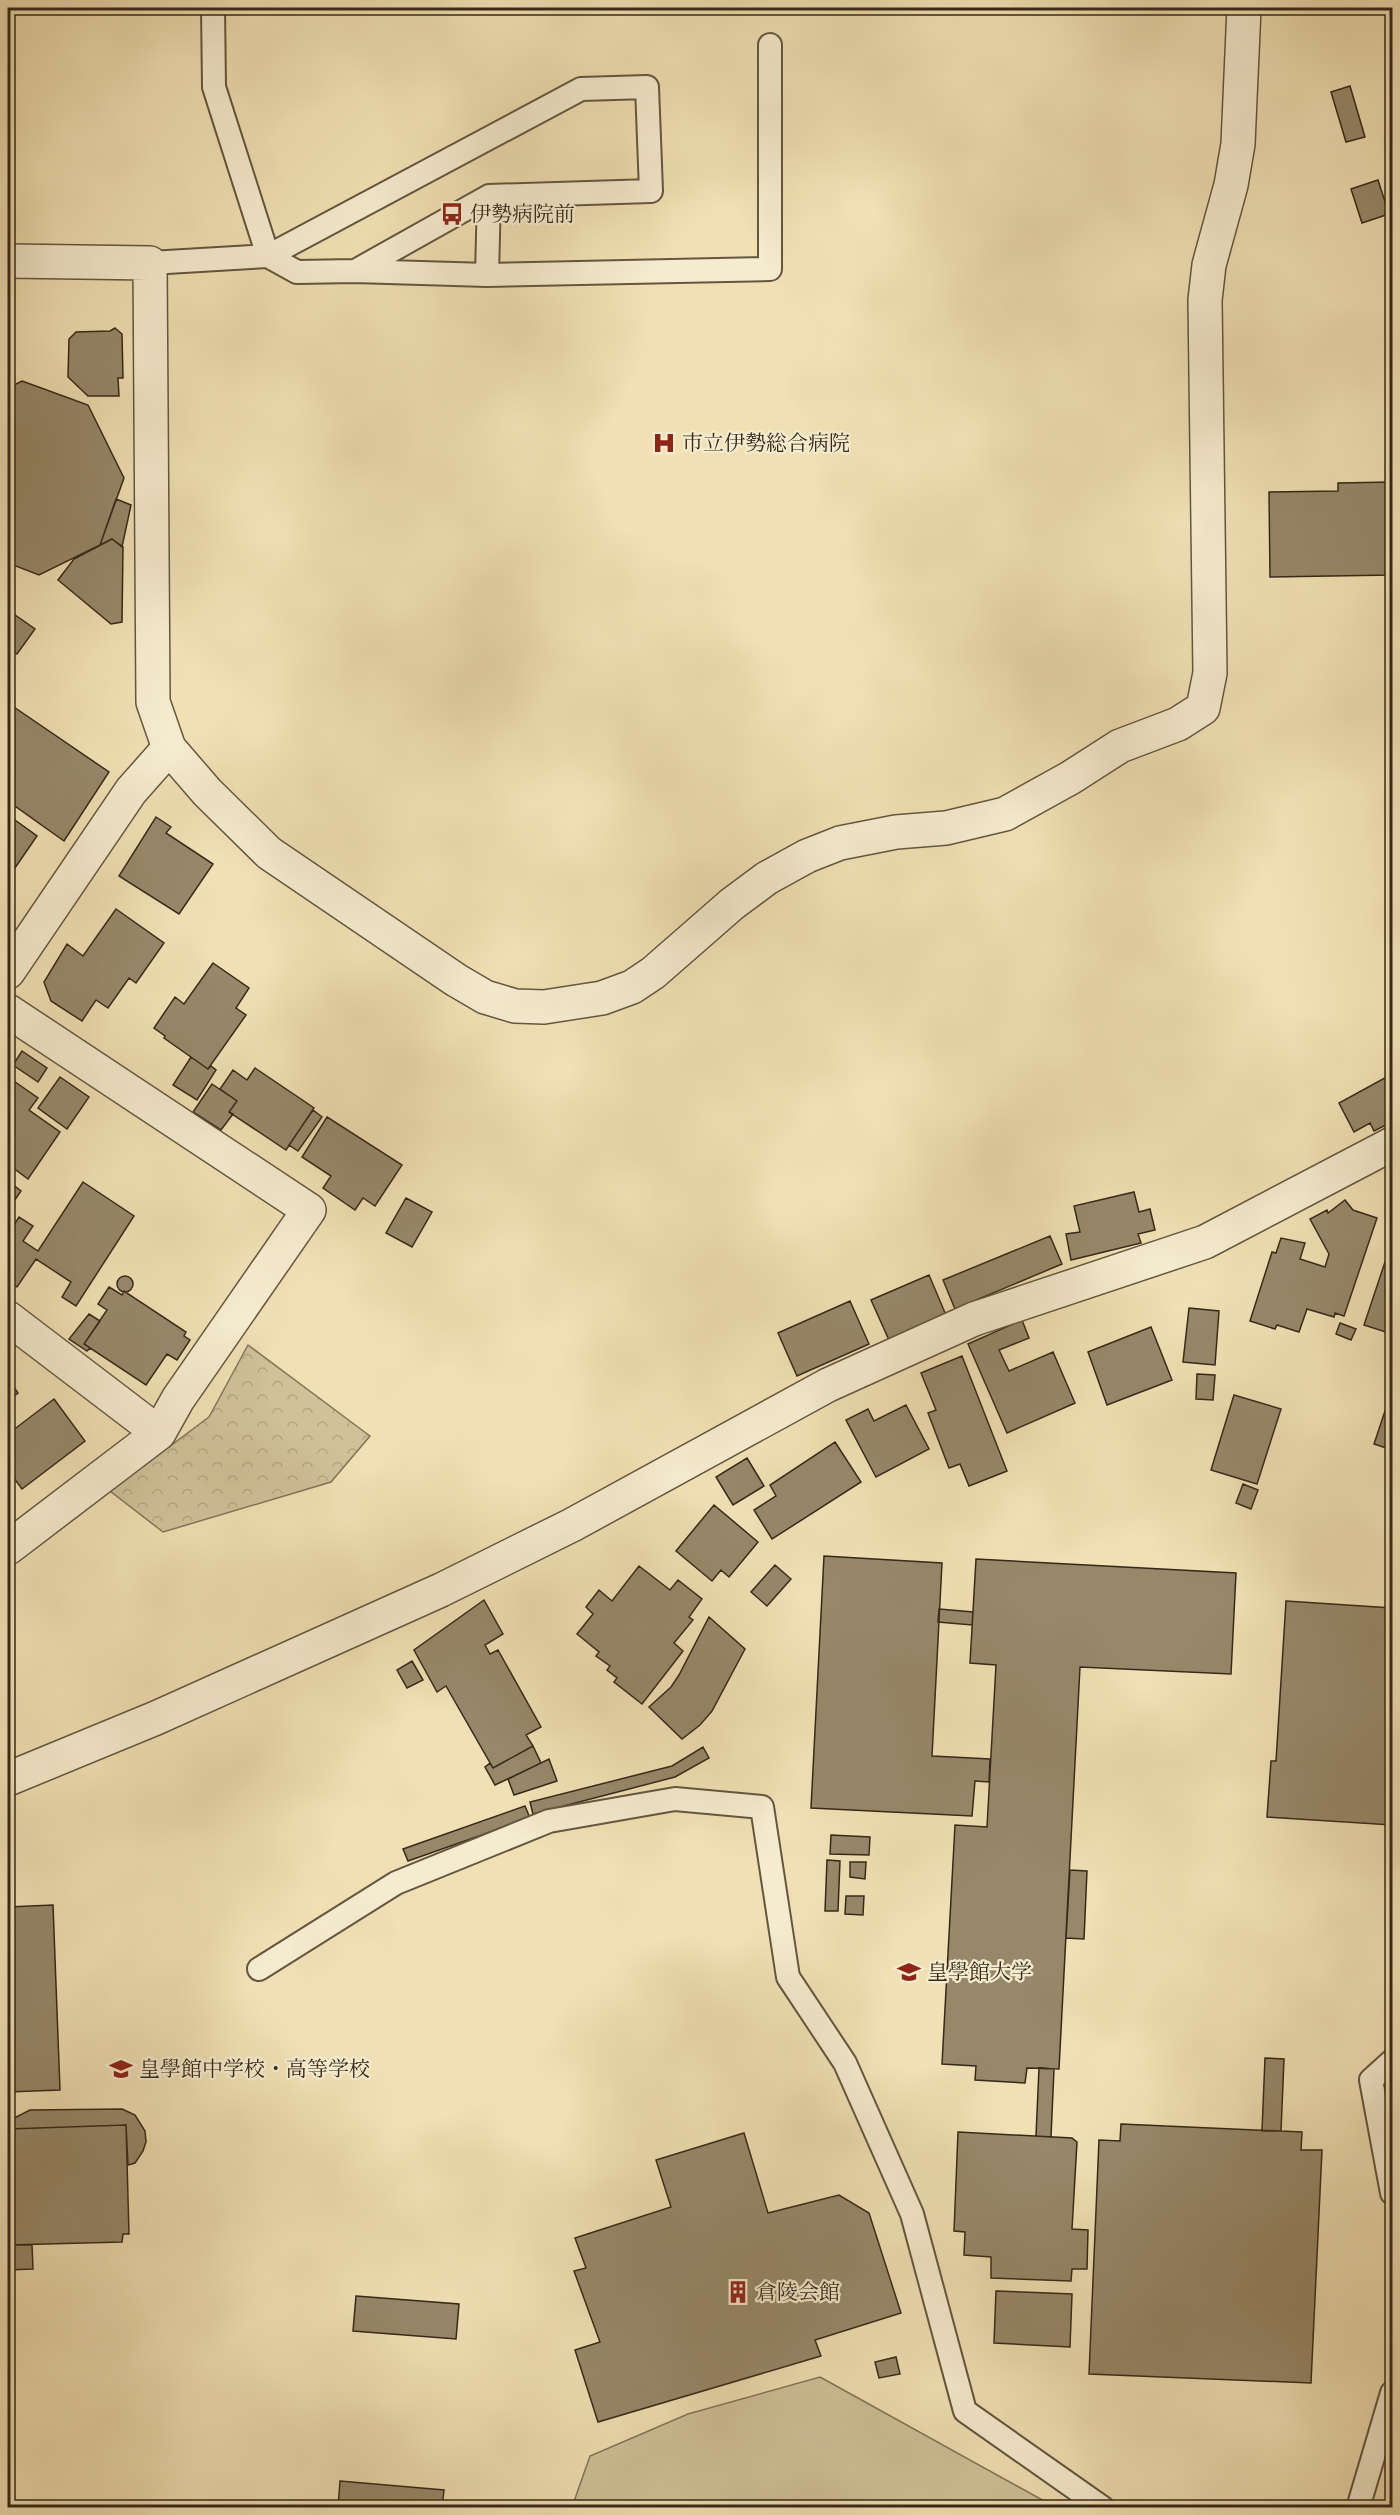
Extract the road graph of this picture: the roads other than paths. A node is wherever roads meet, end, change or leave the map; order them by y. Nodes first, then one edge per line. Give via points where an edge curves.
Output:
1 (213, 8) edge
2 (1244, 8) edge
3 (770, 45) dead end
4 (489, 196) junction
5 (268, 256) junction
6 (8, 261) edge
7 (150, 263) junction
8 (355, 271) junction
9 (487, 274) junction
10 (169, 748) junction
11 (8, 972) edge
12 (8, 1011) edge
13 (1392, 1144) edge
14 (8, 1317) edge
15 (159, 1433) junction
16 (8, 1548) edge
17 (8, 1779) edge
18 (259, 1970) dead end
19 (1392, 2061) edge
20 (1392, 2193) edge
21 (1392, 2394) edge
22 (1103, 2508) edge
23 (1358, 2508) edge

1 - 5 lane via 214,87
2 - 10 street via 1238,144 1209,265 1205,300 1210,673 1203,708 1178,724 1120,746 1005,814 946,828 896,832 840,843 807,856 767,878 732,904 632,987 602,998 544,1007 515,1006 485,997 269,853
3 - 9 lane via 770,269
4 - 5 lane via 651,191 647,87 581,89
4 - 8 lane
4 - 9 lane
5 - 7 lane
5 - 8 lane via 297,272
6 - 7 street
7 - 10 street via 153,702
8 - 9 lane
10 - 11 street via 131,791
12 - 15 street via 309,1210 178,1399
13 - 17 street via 1205,1242 974,1319 828,1384 572,1525 441,1590 156,1718
14 - 15 street
15 - 16 street
18 - 22 lane via 396,1884 549,1821 675,1799 762,1807 788,1977 845,2063 912,2214 965,2411
19 - 20 lane via 1371,2080
21 - 23 lane

